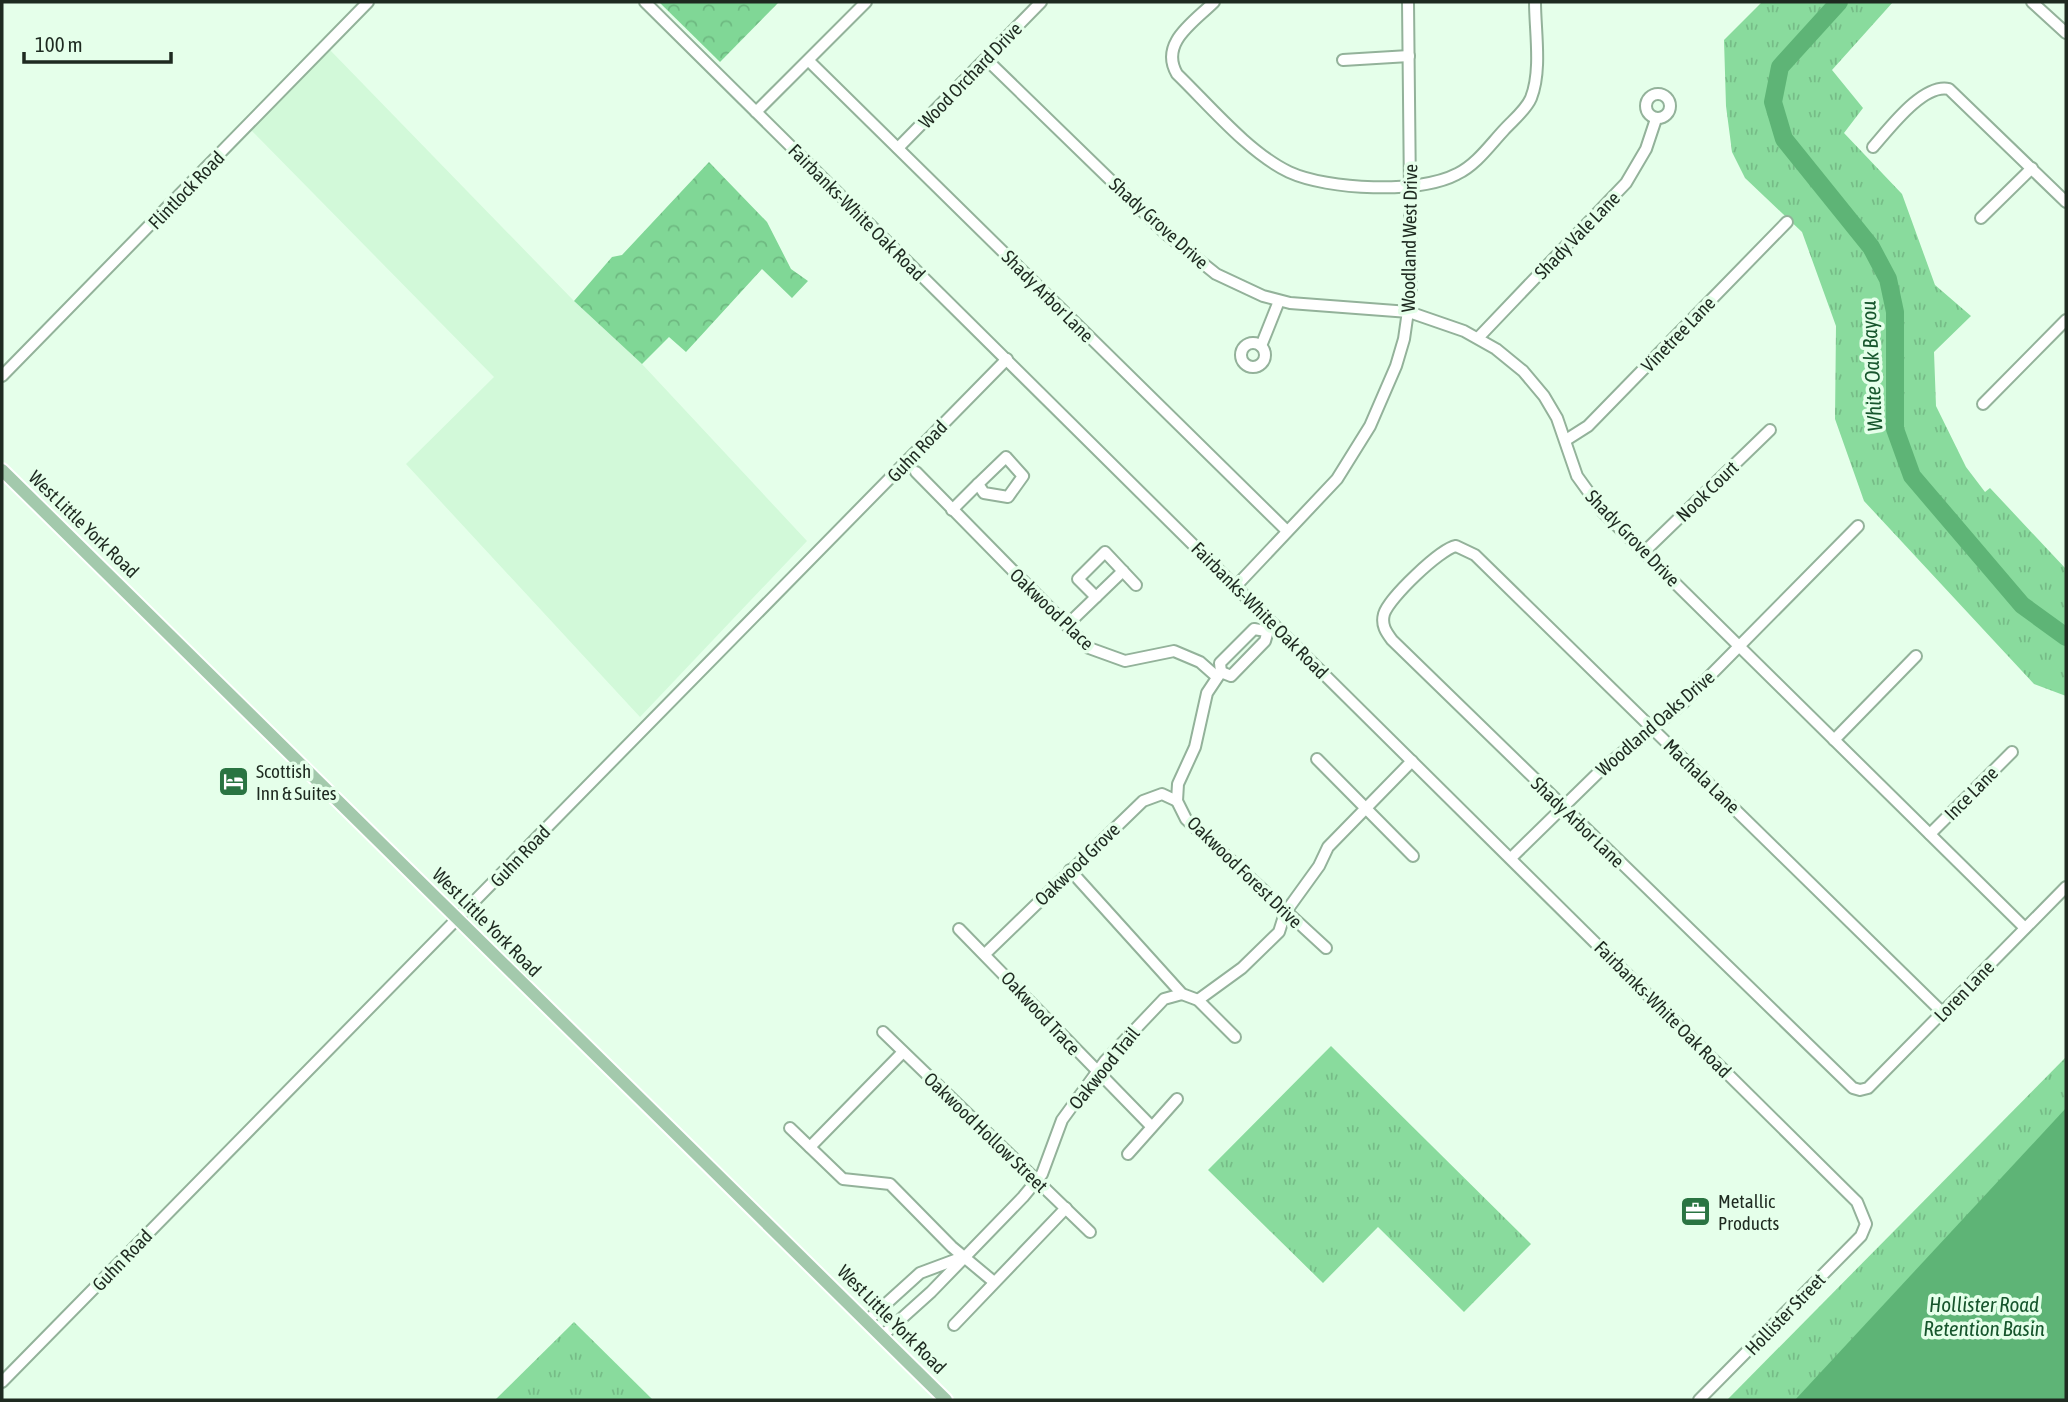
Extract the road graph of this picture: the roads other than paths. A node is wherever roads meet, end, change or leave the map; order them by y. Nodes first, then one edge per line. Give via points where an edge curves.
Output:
1 (368, 2) edge
2 (645, 2) edge
3 (866, 2) edge
4 (1041, 2) edge
5 (1214, 2) edge
6 (1408, 2) edge
7 (1535, 2) edge
8 (2032, 2) edge
9 (2066, 33) edge
10 (1409, 56) junction
11 (986, 59) junction
12 (1343, 60) dead end
13 (809, 61) junction
14 (756, 112) junction
15 (1656, 119) dead end
16 (1873, 147) dead end
17 (898, 148) junction
18 (2032, 168) junction
19 (1412, 185) junction
20 (2066, 202) edge
21 (1981, 218) dead end
22 (1787, 222) dead end
23 (1279, 301) junction
24 (1409, 312) junction
25 (2066, 320) edge
26 (1478, 338) junction
27 (1261, 346) dead end
28 (1007, 359) junction
29 (2, 376) edge
30 (1983, 404) dead end
31 (1770, 430) dead end
32 (1566, 440) junction
33 (2, 470) edge
34 (916, 472) dead end
35 (978, 484) dead end
36 (952, 510) junction
37 (1858, 526) dead end
38 (1287, 531) junction
39 (1456, 546) joint
40 (1644, 552) junction
41 (1123, 571) junction
42 (1136, 585) dead end
43 (1236, 586) junction
44 (1096, 597) junction
45 (1066, 625) junction
46 (1269, 627) junction
47 (1739, 646) junction
48 (1916, 656) dead end
49 (1219, 675) junction
50 (1653, 728) junction
51 (1834, 740) junction
52 (2012, 752) dead end
53 (1317, 759) dead end
54 (1412, 761) junction
55 (1177, 801) junction
56 (1562, 806) junction
57 (1366, 808) junction
58 (1930, 834) junction
59 (1413, 856) dead end
60 (1511, 859) junction
61 (1070, 870) junction
62 (2066, 887) edge
63 (1286, 913) junction
64 (457, 920) junction
65 (2025, 928) junction
66 (959, 929) dead end
67 (1326, 948) dead end
68 (985, 954) junction
69 (1182, 994) junction
70 (1198, 1000) junction
71 (1943, 1013) junction
72 (883, 1032) dead end
73 (1235, 1037) dead end
74 (903, 1052) junction
75 (1097, 1072) junction
76 (1860, 1090) joint
77 (1177, 1099) dead end
78 (1151, 1126) junction
79 (790, 1128) dead end
80 (810, 1147) junction
81 (1128, 1154) dead end
82 (1037, 1181) junction
83 (1066, 1208) junction
84 (1866, 1224) joint
85 (1090, 1232) dead end
86 (966, 1256) junction
87 (994, 1282) junction
88 (867, 1321) junction
89 (954, 1325) dead end
90 (882, 1336) junction
91 (2, 1382) edge
92 (946, 1400) edge
93 (1699, 1400) edge

1 - 29 street, Flintlock Road
2 - 14 street, Fairbanks-White Oak Road
3 - 13 street
4 - 11 street, Wood Orchard Drive
5 - 19 street via 1174,42 1170,59 1177,74 1261,153 1289,172 1324,182
6 - 10 street, Woodland West Drive
7 - 19 street via 1536,74 1528,104 1467,168 1439,181
8 - 9 street
10 - 12 street
10 - 19 street, Woodland West Drive
11 - 17 street, Wood Orchard Drive
11 - 23 street, Shady Grove Drive via 1183,250 1238,286
13 - 14 street
13 - 17 street, Shady Arbor Lane
14 - 28 street, Fairbanks-White Oak Road
15 - 26 street, Shady Vale Lane via 1646,149 1626,183
16 - 18 street via 1920,98 1942,87 1956,93
17 - 38 street, Shady Arbor Lane
18 - 20 street
18 - 21 street
19 - 24 street, Woodland West Drive
22 - 32 street, Vinetree Lane via 1588,426
23 - 24 street, Shady Grove Drive
23 - 27 street
24 - 26 street, Shady Grove Drive
24 - 38 street, Woodland West Drive via 1396,366 1370,426 1337,479
25 - 30 street
26 - 32 street, Shady Grove Drive via 1534,382 1552,407
28 - 43 street, Fairbanks-White Oak Road
28 - 64 street, Guhn Road
31 - 40 street, Nook Court
32 - 40 street, Shady Grove Drive via 1586,490
33 - 64 main road, West Little York Road
34 - 36 street, Oakwood Place
35 - 36 street
36 - 45 street, Oakwood Place
37 - 47 street, Woodland Oaks Drive
38 - 43 street, Woodland West Drive
39 - 50 street, Machala Lane via 1475,555
39 - 56 street, Shady Arbor Lane via 1442,550 1390,605 1383,625 1392,640
40 - 47 street, Shady Grove Drive
41 - 42 street
41 - 44 street
41 - 44 street via 1105,552 1078,579
43 - 46 street, Fairbanks-White Oak Road
44 - 45 street
45 - 49 street, Oakwood Place via 1101,654 1125,661 1174,651
46 - 49 street, Oakwood Forest Drive via 1254,629 1220,663
46 - 49 street via 1265,641 1231,676
46 - 54 street, Fairbanks-White Oak Road
47 - 50 street, Woodland Oaks Drive
47 - 51 street, Shady Grove Drive
48 - 51 street
49 - 55 street, Oakwood Forest Drive via 1207,693 1195,747 1178,784
50 - 56 street, Woodland Oaks Drive
50 - 71 street, Machala Lane
51 - 58 street, Shady Grove Drive
52 - 58 street, Ince Lane
53 - 57 street
54 - 57 street
54 - 60 street, Fairbanks-White Oak Road
55 - 61 street, Oakwood Grove via 1162,794 1143,801
55 - 63 street, Oakwood Forest Drive via 1186,819
56 - 60 street, Woodland Oaks Drive
56 - 76 street, Shady Arbor Lane via 1846,1083
57 - 59 street
57 - 63 street via 1328,847
58 - 65 street, Shady Grove Drive
60 - 84 street, Fairbanks-White Oak Road via 1857,1202
61 - 68 street, Oakwood Grove
61 - 69 street
62 - 65 street, Loren Lane
63 - 67 street, Oakwood Forest Drive
63 - 70 street via 1279,932 1256,956
64 - 88 main road, West Little York Road
64 - 91 street, Guhn Road
65 - 71 street, Loren Lane
66 - 68 street, Oakwood Trace
68 - 75 street, Oakwood Trace
69 - 70 street
69 - 75 street, Oakwood Trail via 1164,999
70 - 73 street
71 - 76 street, Loren Lane via 1868,1088
72 - 74 street, Oakwood Hollow Street
74 - 80 street
74 - 82 street, Oakwood Hollow Street
75 - 78 street, Oakwood Trace
75 - 82 street, Oakwood Trail via 1062,1120
77 - 78 street
78 - 81 street
79 - 80 street
80 - 86 street via 843,1179 890,1184
82 - 83 street, Oakwood Hollow Street
82 - 86 street, Oakwood Trail
83 - 85 street, Oakwood Hollow Street
83 - 87 street
84 - 93 street, Hollister Street via 1861,1236
86 - 87 street
86 - 88 street, Oakwood Trail via 920,1273
86 - 90 street, Oakwood Trail
87 - 89 street
88 - 90 main road, West Little York Road
90 - 92 main road, West Little York Road

